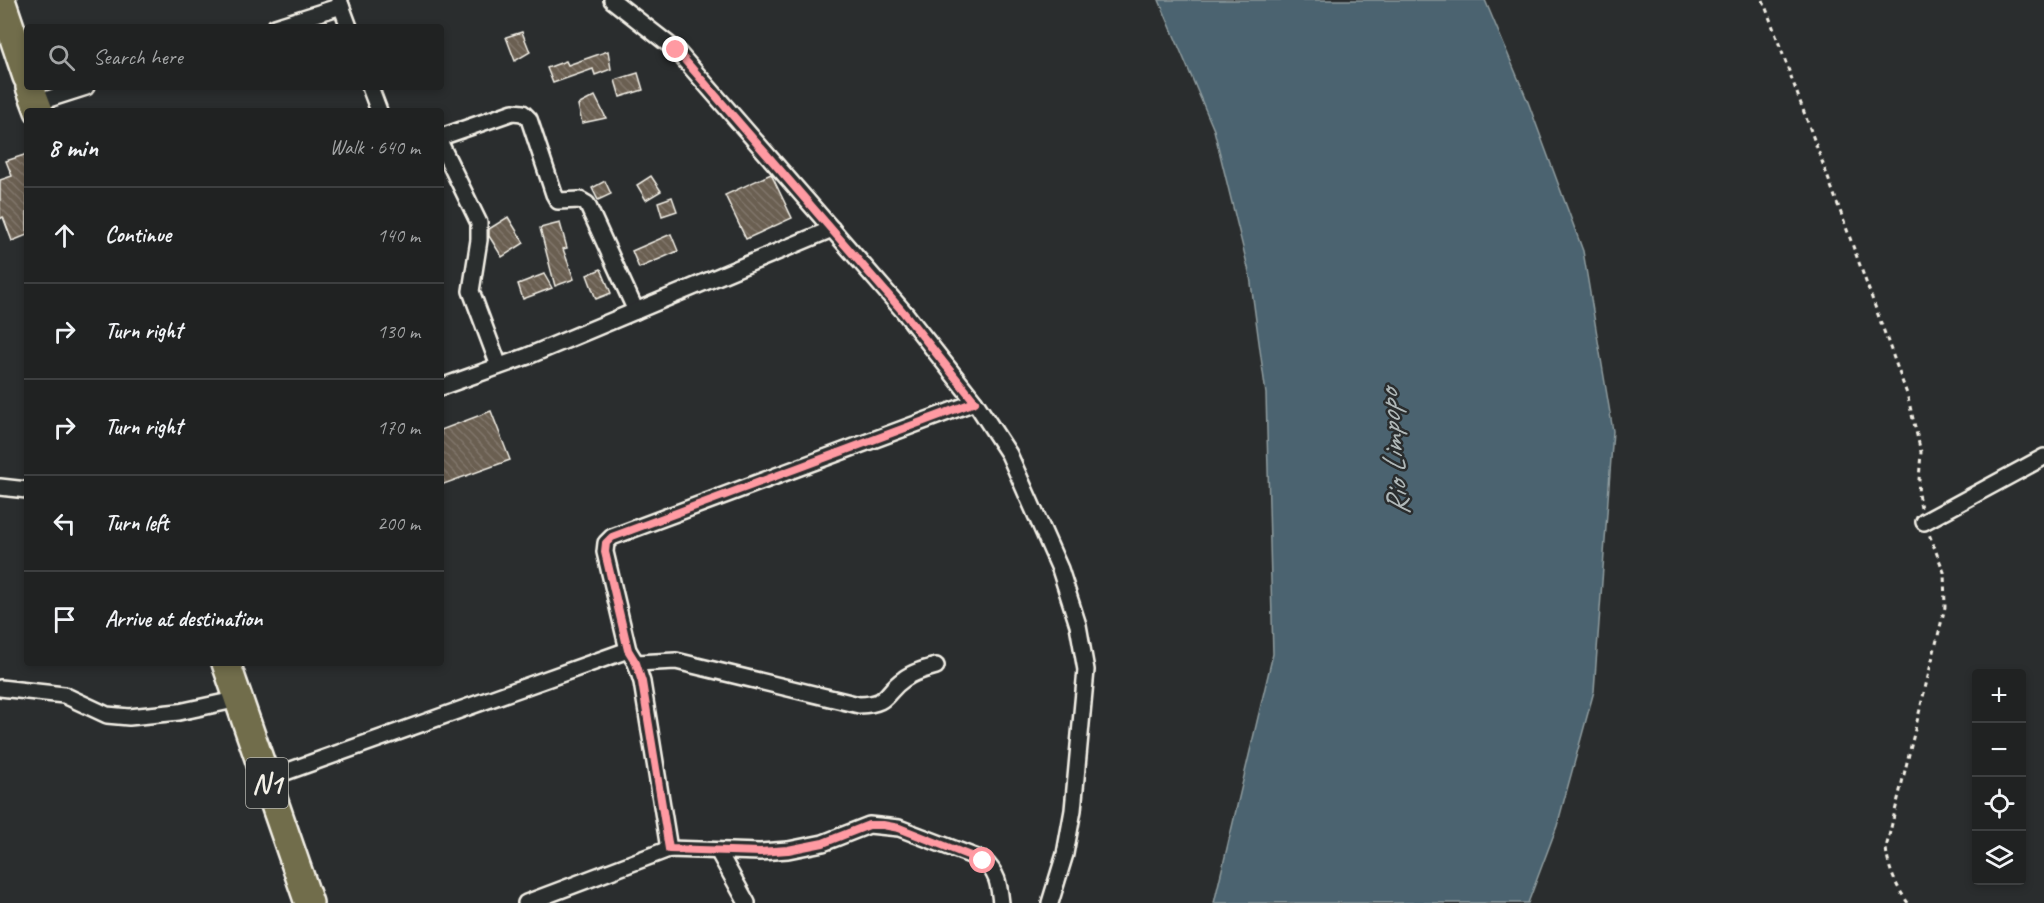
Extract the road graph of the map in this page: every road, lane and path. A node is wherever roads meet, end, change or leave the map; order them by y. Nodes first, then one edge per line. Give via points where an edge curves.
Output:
1 (1, 0) edge
2 (612, 0) edge
3 (1763, 0) edge
4 (340, 3) edge
5 (283, 24) edge
6 (348, 24) edge
7 (24, 68) edge
8 (74, 90) edge
9 (371, 90) edge
10 (35, 100) edge
11 (378, 108) edge
12 (444, 136) edge
13 (444, 152) edge
14 (832, 229) junction
15 (636, 311) junction
16 (499, 366) junction
17 (444, 386) edge
18 (975, 402) junction
19 (2044, 457) edge
20 (0, 487) edge
21 (24, 490) edge
22 (1924, 522) junction
23 (628, 650) junction
24 (636, 663) junction
25 (227, 666) edge
26 (936, 666) dead end
27 (0, 688) edge
28 (239, 699) junction
29 (266, 779) junction
30 (669, 849) junction
31 (718, 851) junction
32 (309, 903) edge
33 (526, 903) edge
34 (747, 903) edge
35 (1000, 903) edge
36 (1050, 903) edge
37 (1908, 903) edge

1 - 7 highway
2 - 14 street via 676,50
3 - 22 path via 1907,394 1921,452 1918,494
4 - 5 street
4 - 6 street
8 - 10 street
9 - 11 street
12 - 15 street via 513,112 523,113 529,119 554,194 558,201 580,201 591,210
13 - 16 street via 479,223 471,291
14 - 15 street
14 - 18 street
15 - 16 street
16 - 17 street
18 - 23 street via 612,537 605,552
18 - 36 street via 1010,454 1060,569 1078,625 1086,670 1073,810
19 - 22 street
20 - 21 street
22 - 37 path via 1944,572 1945,607 1886,848 1899,891
23 - 24 street
23 - 29 street
24 - 26 street via 676,661 859,705 887,698 901,680
24 - 30 street
25 - 28 highway, N1
27 - 28 street via 64,695 107,715 129,717 179,712
28 - 29 highway, N1
29 - 32 highway, N1
30 - 31 street
30 - 33 street
31 - 34 street
31 - 35 street via 788,850 823,843 869,825 883,825 983,861 999,881

